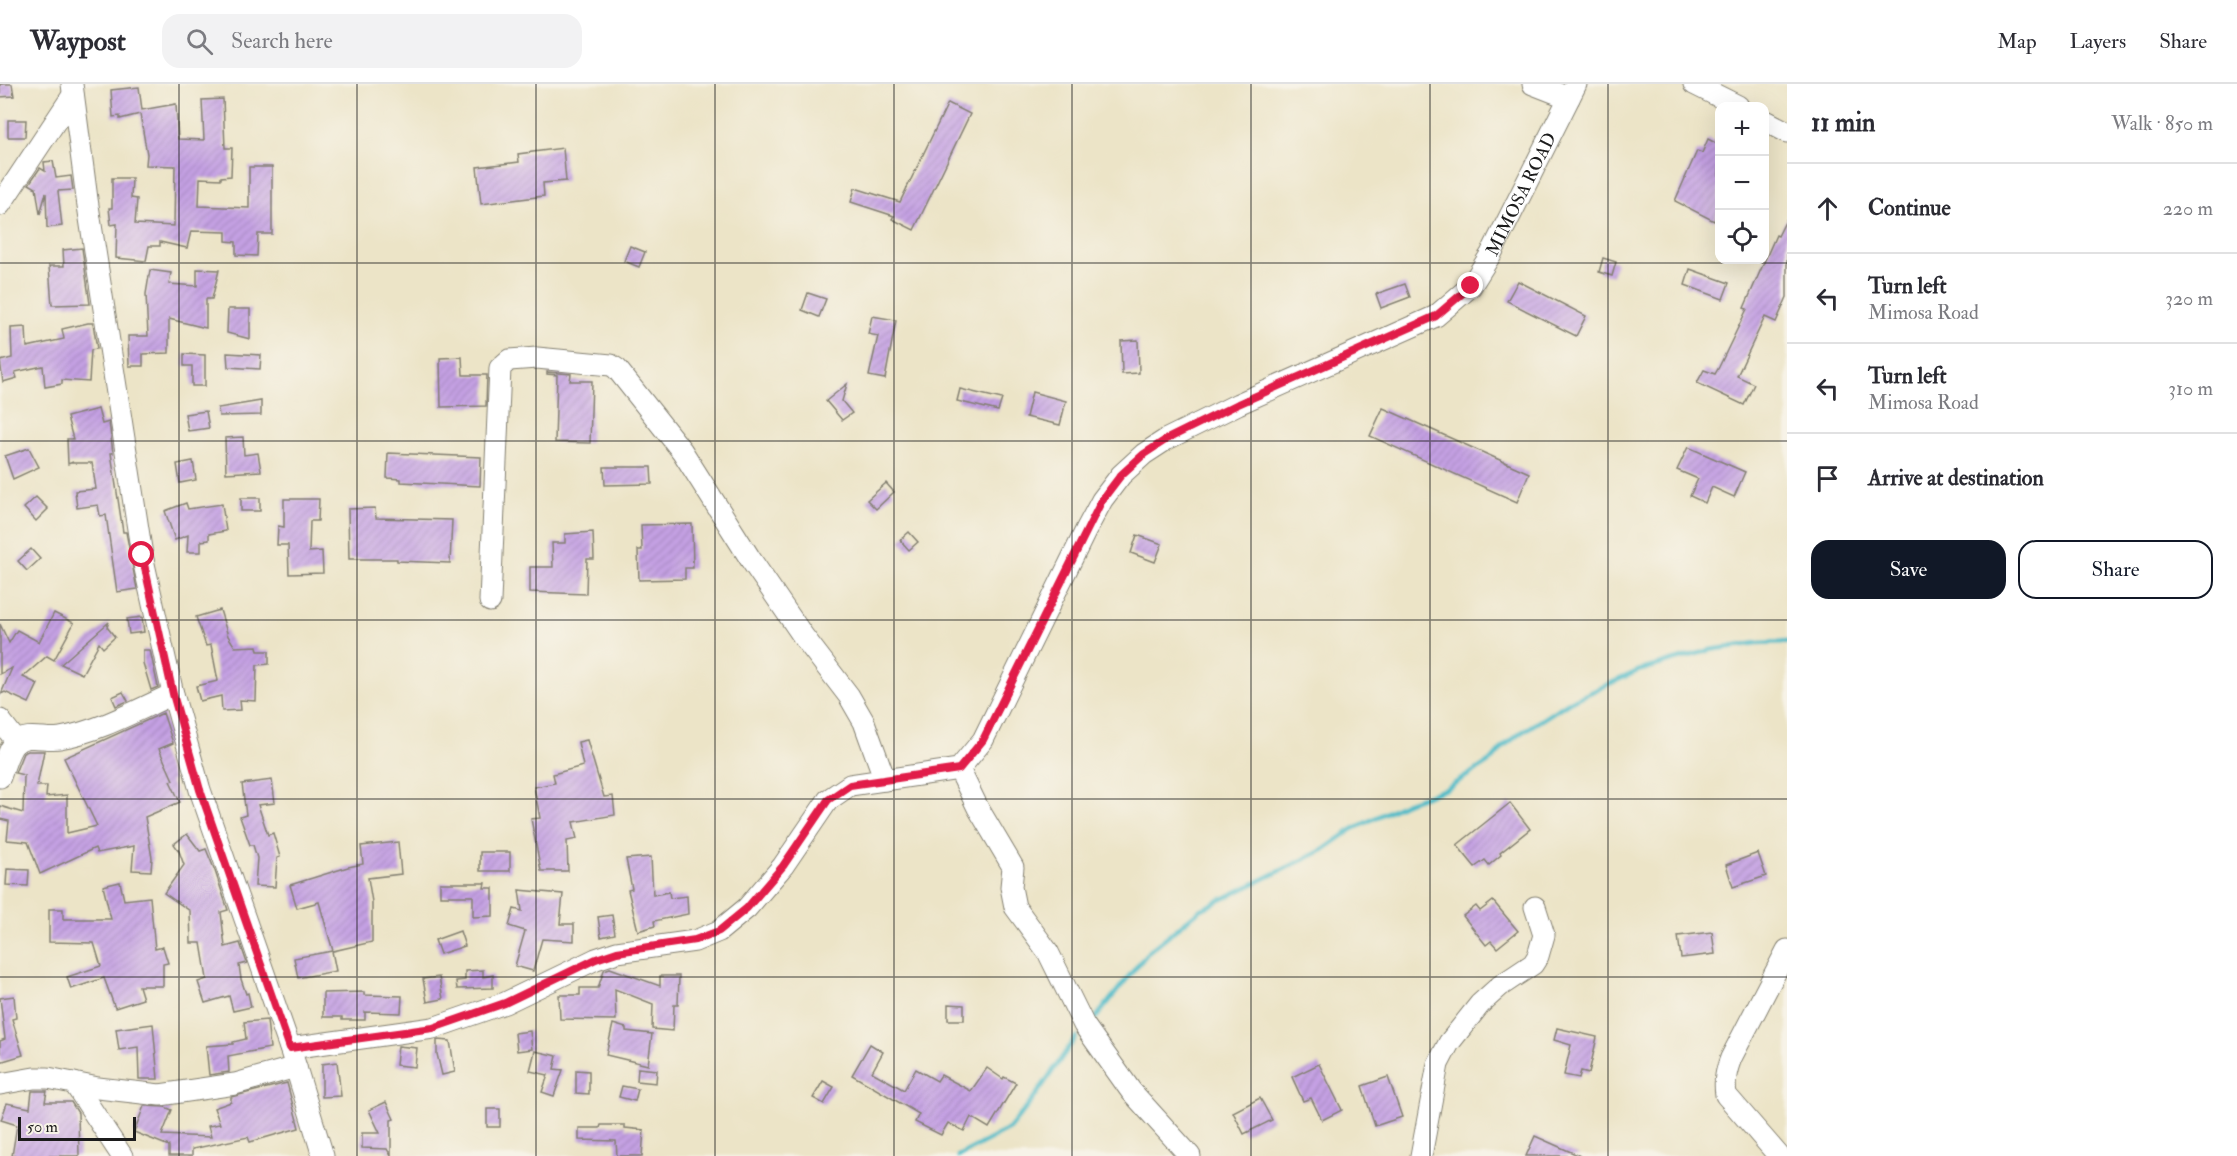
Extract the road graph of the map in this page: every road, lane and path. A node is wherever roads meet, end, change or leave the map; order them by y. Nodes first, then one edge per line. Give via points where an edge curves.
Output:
1 (1533, 84) edge
2 (1694, 84) edge
3 (72, 90) edge
4 (1572, 91) edge
5 (1730, 102) edge
6 (1769, 123) edge
7 (1787, 132) edge
8 (0, 205) edge
9 (490, 601) dead end
10 (173, 694) junction
11 (0, 720) edge
12 (17, 742) junction
13 (959, 769) junction
14 (0, 777) edge
15 (885, 780) junction
16 (1535, 907) dead end
17 (1787, 950) edge
18 (293, 1058) junction
19 (74, 1083) junction
20 (0, 1084) edge
21 (122, 1156) edge
22 (323, 1156) edge
23 (1190, 1156) edge
24 (1421, 1156) edge
25 (1779, 1156) edge

1 - 4 street
2 - 5 street
3 - 8 street
3 - 10 street via 142,555
4 - 13 street, MIMOSA ROAD via 1491,254 1471,286 1436,316 1167,439 1121,475 1086,530 983,740
6 - 7 street
9 - 15 street via 500,368 509,360 537,358 611,365 682,451 751,560 849,696 864,722
10 - 12 street via 82,733
10 - 18 street via 200,790
11 - 12 street
12 - 14 street
13 - 15 street
13 - 23 street via 1013,867 1015,907 1048,952 1084,1025 1131,1091
15 - 18 street via 850,785 828,800 783,866 747,908 719,931 695,940 596,959 505,1003 433,1028
16 - 24 street via 1544,935 1538,956 1480,1004 1449,1043 1438,1064
17 - 25 street via 1731,1058 1724,1086 1726,1095
18 - 19 street via 235,1084 179,1093 137,1093
18 - 22 street
19 - 20 street via 48,1078
19 - 21 street

